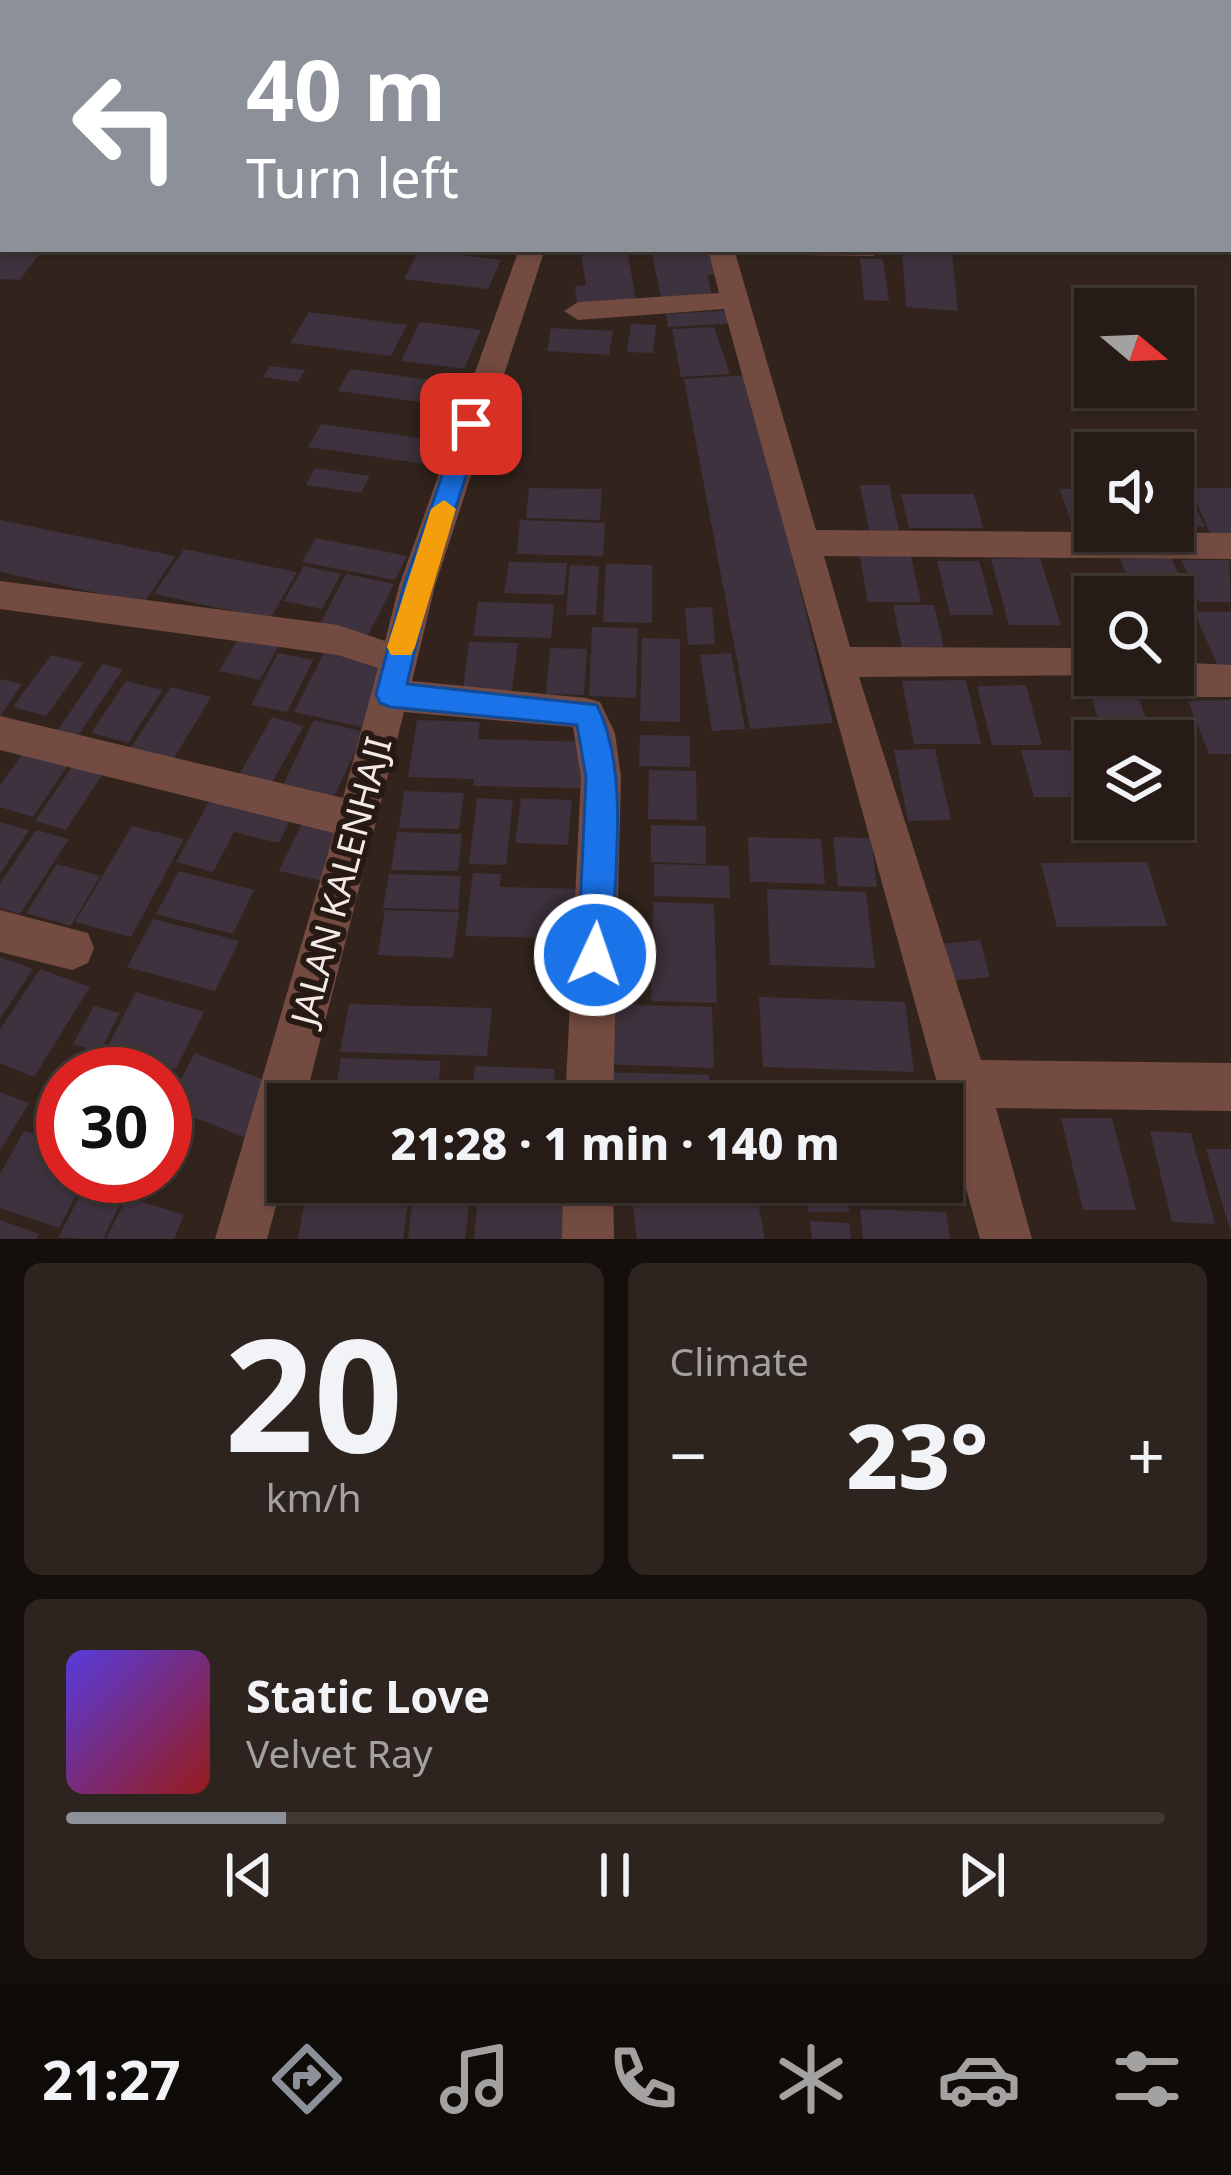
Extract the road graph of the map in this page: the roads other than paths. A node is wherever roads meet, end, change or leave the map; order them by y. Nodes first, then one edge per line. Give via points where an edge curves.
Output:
1 (531, 252) edge
2 (722, 252) edge
3 (735, 300) junction
4 (578, 310) dead end
5 (804, 543) junction
6 (1231, 546) edge
7 (0, 595) edge
8 (836, 662) junction
9 (1074, 663) edge
10 (394, 678) junction
11 (1194, 681) edge
12 (1231, 681) edge
13 (0, 733) edge
14 (357, 820) junction
15 (0, 931) edge
16 (72, 947) dead end
17 (590, 1083) edge
18 (965, 1084) junction
19 (1231, 1088) edge
20 (588, 1203) edge
21 (241, 1239) edge
22 (587, 1239) edge
23 (1006, 1239) edge

1 - 10 street, JALAN KALENHAJI via 417,586
2 - 3 street
3 - 4 street
3 - 5 street
5 - 6 street
5 - 8 street
7 - 10 street via 338,640
8 - 9 street
8 - 18 street
10 - 14 street, JALAN KALENHAJI
10 - 17 street via 586,714 596,733
11 - 12 street
13 - 14 street
14 - 21 street, JALAN KALENHAJI
15 - 16 street
18 - 19 street
18 - 23 street
20 - 22 street

